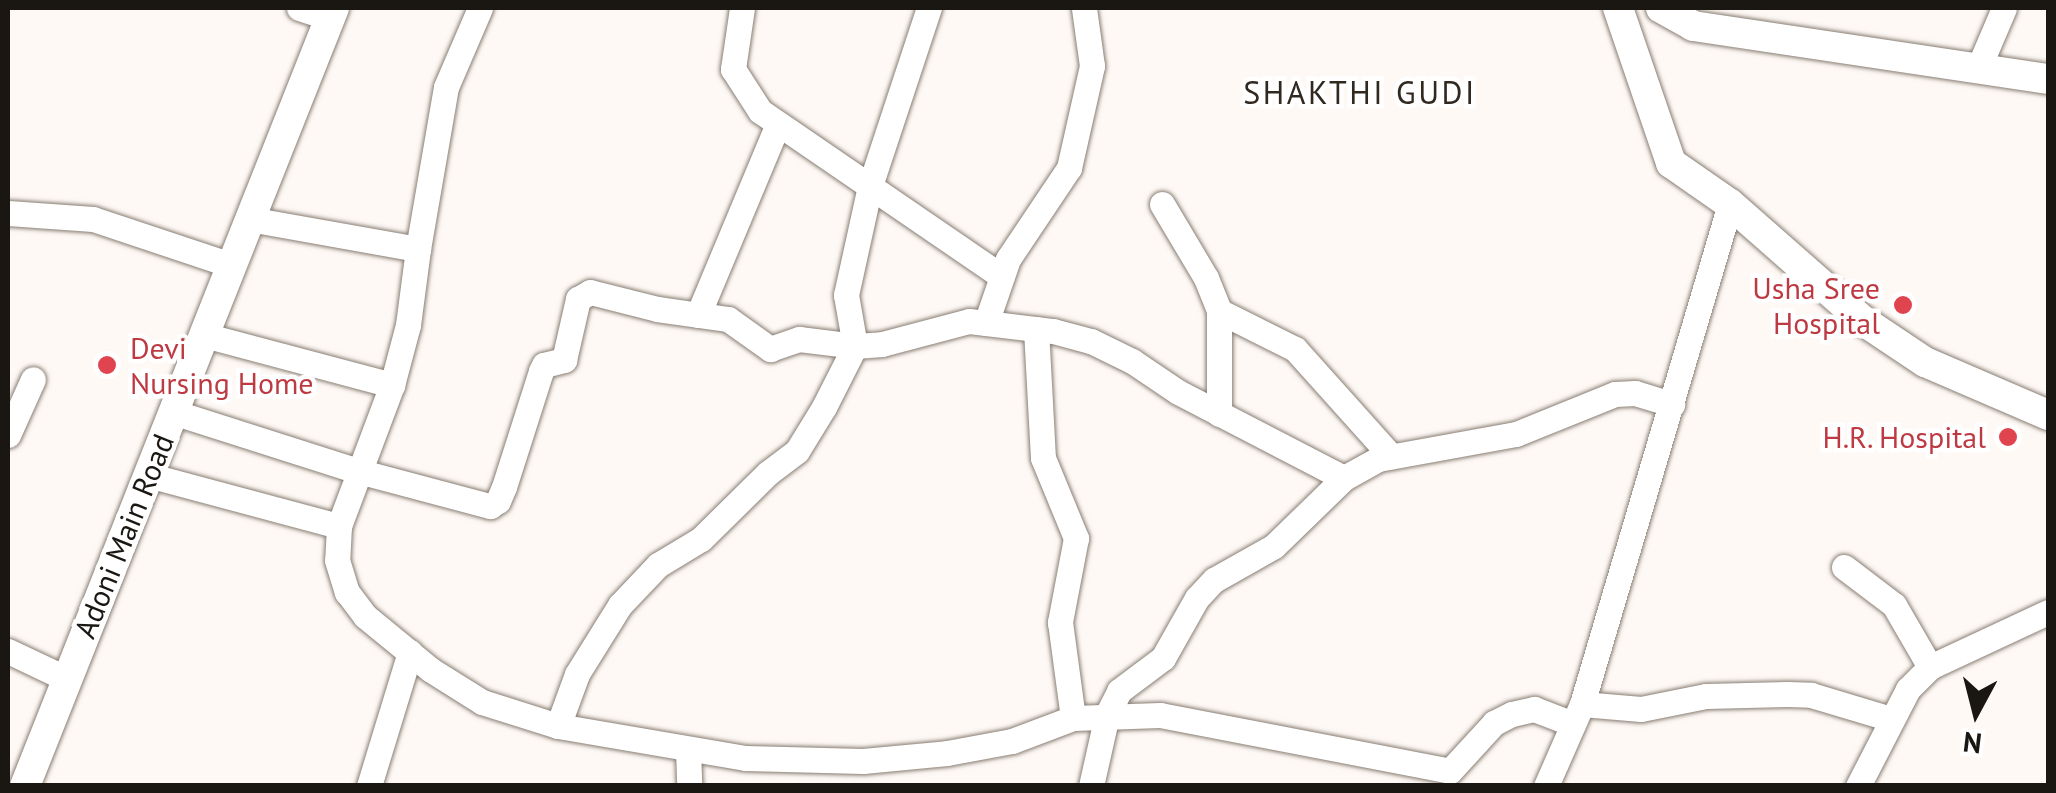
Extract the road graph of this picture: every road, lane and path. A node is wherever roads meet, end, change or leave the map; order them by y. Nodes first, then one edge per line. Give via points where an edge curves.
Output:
1 (299, 8) edge
2 (480, 8) edge
3 (742, 8) edge
4 (929, 8) edge
5 (1084, 8) edge
6 (1618, 8) edge
7 (1661, 8) edge
8 (2004, 8) edge
9 (332, 13) edge
10 (1978, 68) junction
11 (2048, 79) edge
12 (778, 124) junction
13 (870, 186) junction
14 (1162, 204) dead end
15 (1730, 204) junction
16 (8, 213) edge
17 (250, 219) junction
18 (418, 249) junction
19 (231, 266) junction
20 (1002, 277) junction
21 (1219, 311) junction
22 (698, 315) junction
23 (986, 322) junction
24 (1036, 329) junction
25 (204, 335) junction
26 (855, 346) junction
27 (34, 380) dead end
28 (392, 385) junction
29 (1672, 404) junction
30 (173, 412) junction
31 (1219, 414) junction
32 (2048, 415) edge
33 (8, 435) edge
34 (1390, 456) junction
35 (358, 472) junction
36 (148, 475) junction
37 (1344, 478) junction
38 (339, 526) junction
39 (1844, 567) dead end
40 (2048, 612) edge
41 (8, 650) edge
42 (410, 652) junction
43 (1930, 667) junction
44 (67, 679) junction
45 (1576, 714) junction
46 (1106, 715) junction
47 (1073, 718) junction
48 (1891, 720) junction
49 (558, 726) junction
50 (688, 749) junction
51 (25, 786) edge
52 (369, 786) edge
53 (689, 786) edge
54 (1091, 786) edge
55 (1546, 786) edge
56 (1858, 786) edge

1 - 9 street
2 - 18 street via 446,87
3 - 12 street via 733,70 760,111
4 - 13 street
5 - 20 street via 1092,66 1068,168
6 - 15 street via 1672,163
7 - 10 street via 1694,26
8 - 10 street
9 - 17 street, Adoni Main Road
10 - 11 street
12 - 13 street
12 - 22 street
13 - 20 street
13 - 26 street via 846,295
14 - 21 street
15 - 29 street
15 - 32 street via 1862,320 1926,362
16 - 19 street via 93,219
17 - 18 street
17 - 19 street, Adoni Main Road
18 - 28 street
19 - 25 street, Adoni Main Road
20 - 23 street
21 - 31 street
21 - 34 street via 1295,349
22 - 26 street via 737,323 770,349 800,339
22 - 35 street via 584,292 564,360 540,371 504,487 490,506
23 - 24 street
23 - 26 street via 940,325
24 - 31 street via 1091,341
24 - 47 street via 1044,458 1076,538 1060,622
25 - 28 street
25 - 30 street, Adoni Main Road
26 - 49 street via 797,451 701,540 658,565 620,605 577,674
27 - 33 street
28 - 35 street
29 - 34 street via 1615,394 1516,434
29 - 45 street
30 - 35 street
30 - 36 street, Adoni Main Road
31 - 37 street
34 - 37 street
35 - 38 street
36 - 38 street
36 - 44 street, Adoni Main Road
37 - 46 street via 1274,546 1214,580 1162,658 1119,691
38 - 42 street via 337,560 346,592
39 - 43 street via 1894,605
40 - 43 street
41 - 44 street
42 - 49 street via 482,702
42 - 52 street
43 - 48 street
44 - 51 street, Adoni Main Road
45 - 46 street via 1512,714 1494,723 1450,771 1160,715
45 - 48 street via 1706,696 1787,694
45 - 55 street
46 - 47 street
46 - 54 street
47 - 50 street via 1012,740 863,761 745,758
48 - 56 street
49 - 50 street
50 - 53 street

